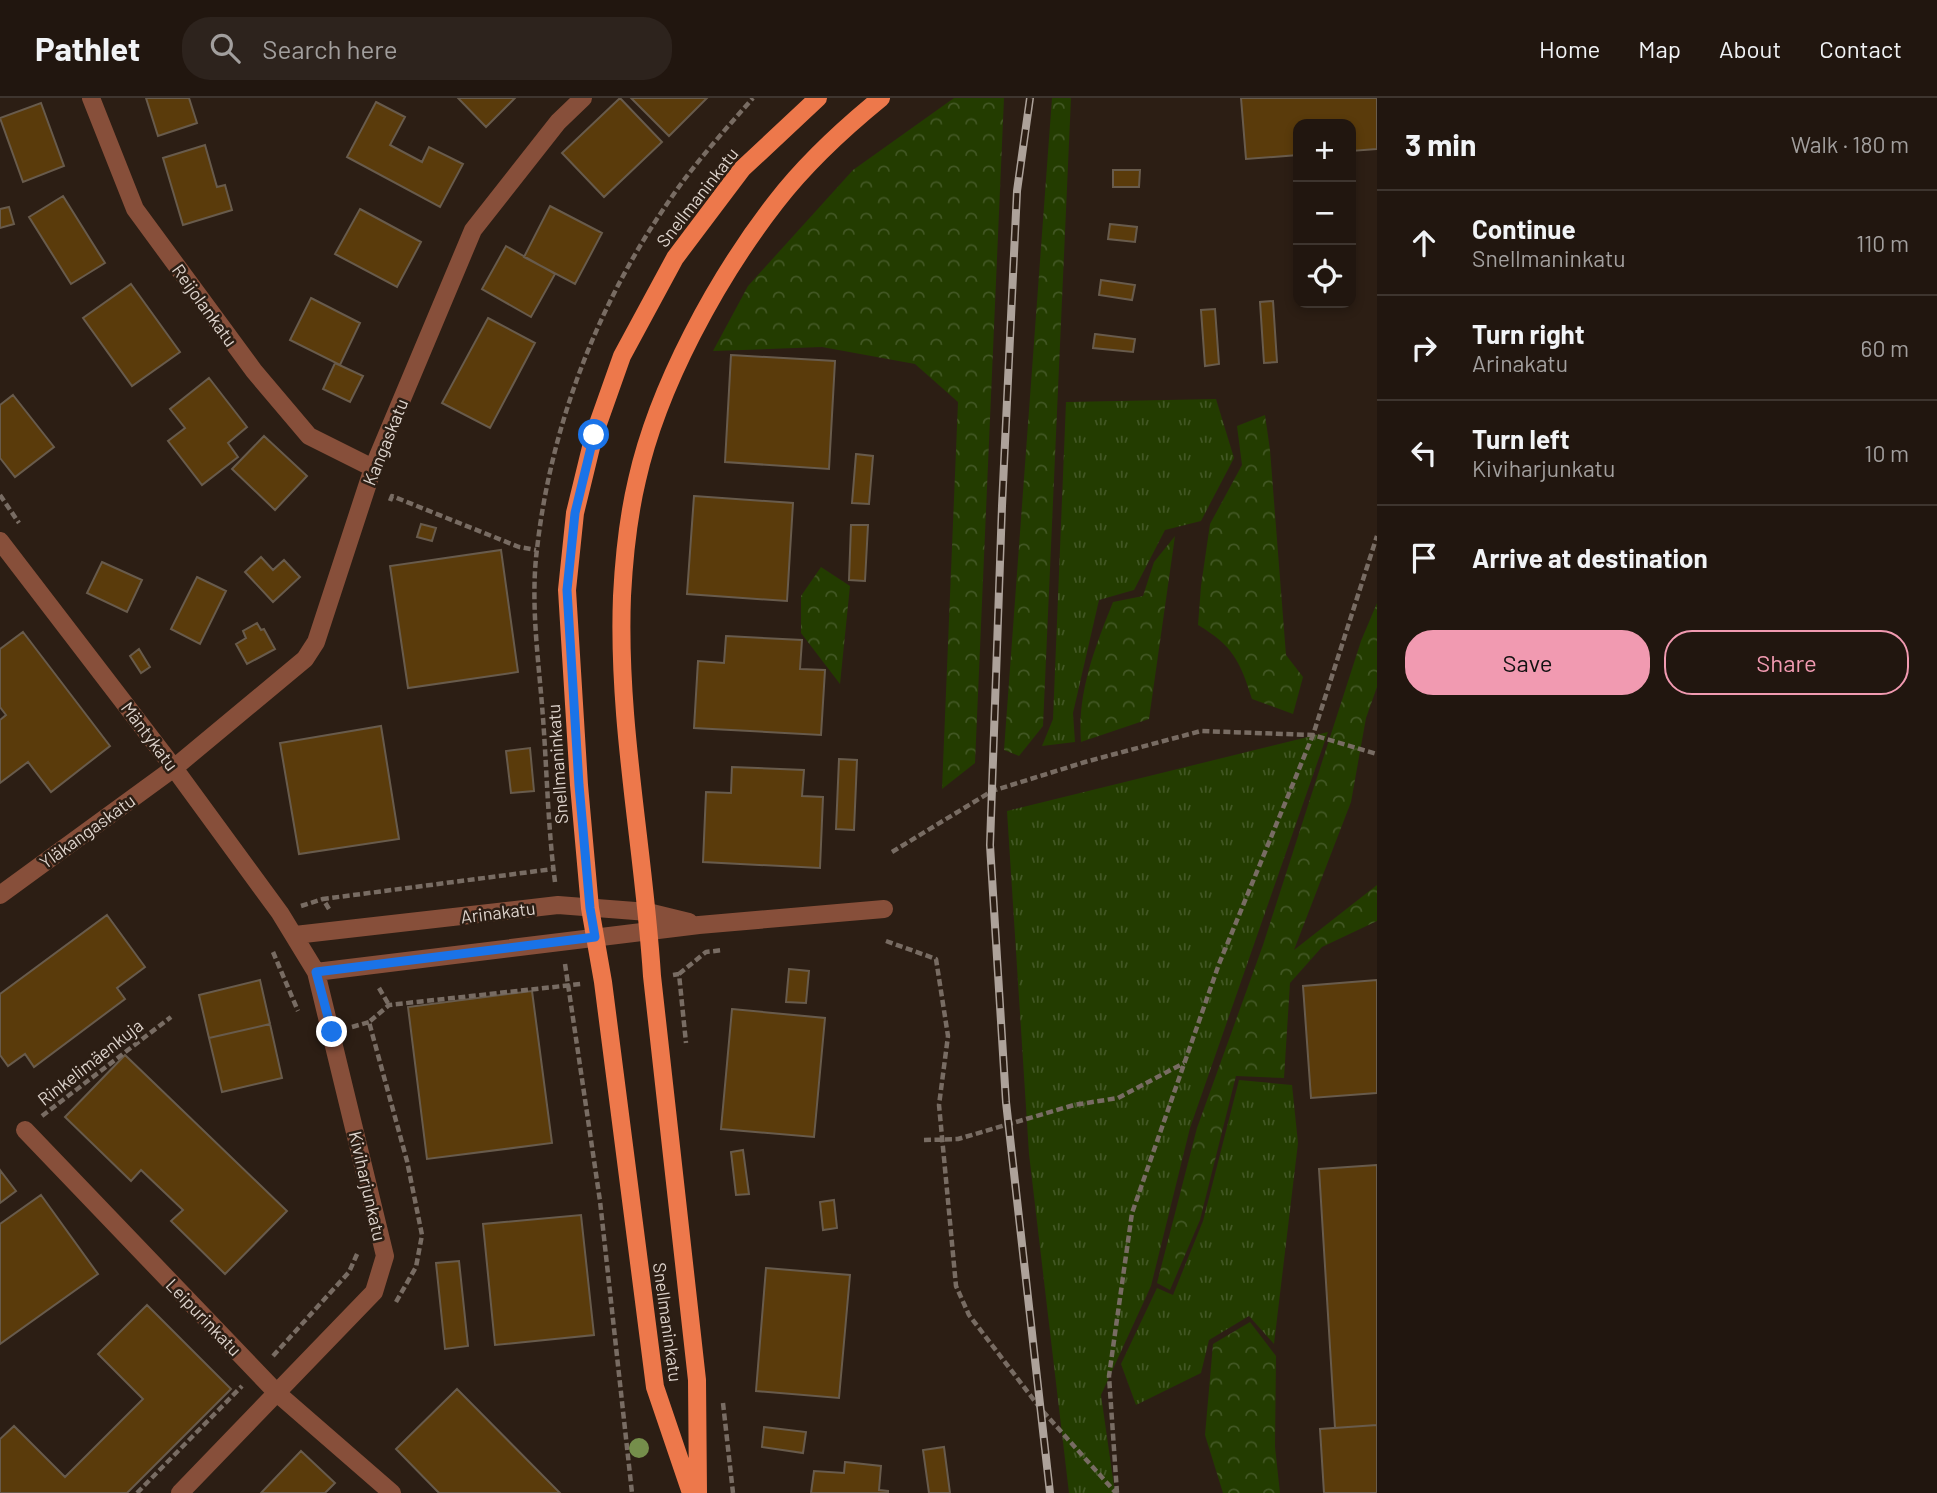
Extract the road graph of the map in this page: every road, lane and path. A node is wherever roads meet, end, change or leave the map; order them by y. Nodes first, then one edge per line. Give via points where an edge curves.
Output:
1 (91, 98) edge
2 (583, 98) edge
3 (818, 98) edge
4 (881, 98) edge
5 (373, 468) junction
6 (357, 516) junction
7 (1377, 536) edge
8 (0, 541) edge
9 (536, 550) dead end
10 (1314, 734) junction
11 (1377, 754) edge
12 (174, 768) junction
13 (892, 852) dead end
14 (0, 895) edge
15 (296, 898) dead end
16 (323, 899) dead end
17 (304, 905) junction
18 (590, 908) junction
19 (884, 909) dead end
20 (280, 912) junction
21 (648, 912) junction
22 (699, 925) junction
23 (649, 931) junction
24 (295, 935) junction
25 (595, 937) junction
26 (886, 941) dead end
27 (271, 947) dead end
28 (734, 948) dead end
29 (316, 972) junction
30 (679, 974) junction
31 (652, 976) junction
32 (603, 982) junction
33 (171, 1017) dead end
34 (303, 1021) dead end
35 (688, 1056) dead end
36 (1184, 1063) junction
37 (25, 1130) joint
38 (924, 1140) dead end
39 (941, 1140) junction
40 (359, 1248) dead end
41 (392, 1307) dead end
42 (257, 1372) junction
43 (277, 1393) junction
44 (723, 1397) dead end
45 (137, 1493) edge
46 (180, 1493) edge
47 (392, 1493) edge
48 (691, 1493) edge
49 (698, 1493) edge
50 (733, 1493) edge
51 (1116, 1493) edge

1 - 5 street, Reijolankatu via 135,209 254,371 310,436
2 - 5 street, Kangaskatu via 558,122 473,230
3 - 18 main road, Snellmaninkatu via 741,169 675,258 622,356 594,435 575,513 567,590
4 - 21 main road, Snellmaninkatu via 844,128 776,201 718,288 670,380 644,455 627,532 622,597 627,738
5 - 6 street, Kangaskatu
6 - 9 path via 382,522 392,496
6 - 12 street, Kangaskatu via 316,642 305,659
7 - 10 path
8 - 12 street, Mäntykatu
10 - 11 path
10 - 13 path via 1201,731 1084,762 992,791
10 - 36 path via 1219,964
12 - 14 street, Yläkangaskatu
12 - 20 street, Mäntykatu
15 - 17 path
16 - 17 path
17 - 20 path
18 - 21 street, Arinakatu
18 - 24 street, Arinakatu via 558,905
18 - 25 main road, Snellmaninkatu
19 - 22 street, Arinakatu
20 - 24 street, Mäntykatu
21 - 22 street, Arinakatu
21 - 23 main road, Snellmaninkatu
22 - 23 street, Arinakatu
23 - 25 street, Arinakatu
23 - 31 main road, Snellmaninkatu
24 - 29 street, Kiviharjunkatu
25 - 29 street, Arinakatu
25 - 32 main road, Snellmaninkatu
26 - 39 path via 936,959 948,1036 939,1105
27 - 34 path
28 - 30 path via 706,952
29 - 43 street, Kiviharjunkatu via 385,1256 374,1292
30 - 31 path
30 - 35 path
31 - 49 main road, Snellmaninkatu via 697,1380
32 - 41 path via 389,1005 369,1022 408,1161 422,1235 416,1267
32 - 48 main road, Snellmaninkatu via 655,1387
33 - 37 path, Rinkelimäenkuja
36 - 39 path via 1118,1098
36 - 51 path via 1132,1213 1109,1376
37 - 42 street, Leipurinkatu
38 - 39 path
39 - 51 path via 956,1286 969,1315 1040,1408
40 - 42 path via 349,1272
42 - 43 street, Leipurinkatu
42 - 45 path
43 - 46 street, Kiviharjunkatu
43 - 47 street, Leipurinkatu
44 - 50 path

